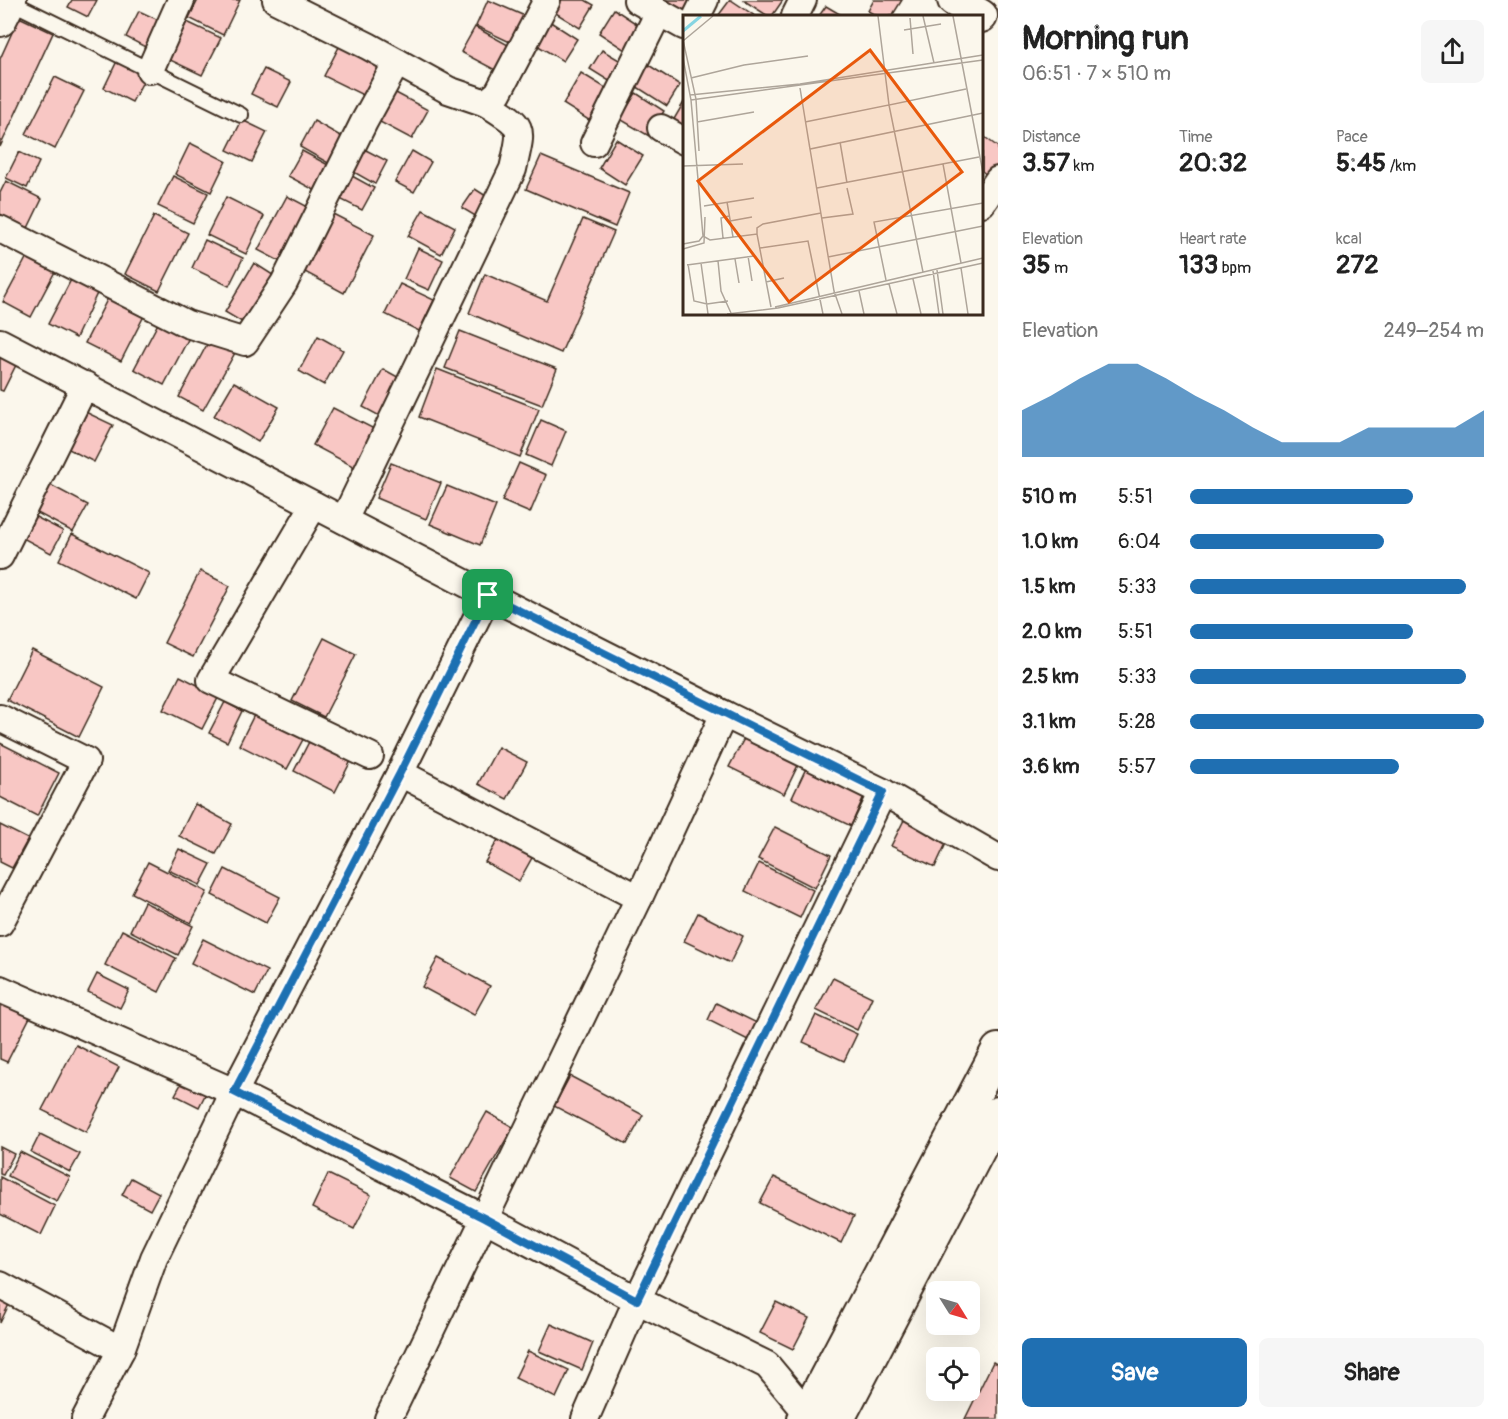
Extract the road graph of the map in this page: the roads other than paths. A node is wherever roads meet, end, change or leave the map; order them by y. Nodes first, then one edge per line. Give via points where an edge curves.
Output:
1 (181, 0) edge
2 (276, 0) edge
3 (547, 0) edge
4 (637, 0) edge
5 (705, 0) edge
6 (803, 0) edge
7 (954, 0) edge
8 (993, 0) edge
9 (998, 3) edge
10 (6, 7) edge
11 (659, 12) junction
12 (698, 15) edge
13 (796, 15) edge
14 (978, 15) edge
15 (983, 18) edge
16 (683, 25) edge
17 (998, 27) edge
18 (398, 62) junction
19 (150, 70) junction
20 (486, 103) junction
21 (241, 115) dead end
22 (661, 128) dead end
23 (683, 140) edge
24 (594, 143) dead end
25 (998, 180) edge
26 (983, 200) edge
27 (0, 229) edge
28 (0, 342) edge
29 (85, 385) junction
30 (314, 505) junction
31 (344, 520) junction
32 (0, 556) edge
33 (488, 595) junction
34 (724, 714) junction
35 (0, 718) edge
36 (370, 756) dead end
37 (400, 773) junction
38 (883, 792) junction
39 (998, 858) edge
40 (639, 898) junction
41 (0, 923) edge
42 (0, 988) edge
43 (998, 1050) edge
44 (234, 1092) junction
45 (998, 1113) edge
46 (484, 1218) junction
47 (0, 1285) edge
48 (637, 1300) junction
49 (121, 1350) junction
50 (808, 1418) edge
51 (85, 1419) edge
52 (388, 1419) edge
53 (585, 1419) edge
54 (838, 1419) edge

1 - 19 street
2 - 18 street
3 - 20 street via 498,93
4 - 11 street
5 - 12 street
6 - 13 street
7 - 14 street
8 - 9 street
10 - 19 lane
11 - 16 street
11 - 24 street
15 - 17 street
18 - 20 street via 448,90
18 - 27 street via 284,283 245,342 187,324
19 - 21 lane
20 - 31 street via 516,122 520,134 513,169
22 - 23 street
25 - 26 street
28 - 29 street
29 - 30 street
29 - 32 street
30 - 31 street
30 - 36 street via 211,680
31 - 33 street
33 - 34 street
33 - 37 street
34 - 38 street
34 - 40 street
35 - 41 street via 86,761
37 - 40 street
37 - 44 street
38 - 39 street
38 - 48 street
40 - 46 street
42 - 44 street
43 - 50 street
44 - 46 street
44 - 49 street via 154,1258
45 - 54 street
46 - 48 street
46 - 52 street
47 - 49 street
48 - 50 street via 767,1365
48 - 53 street
49 - 51 street

